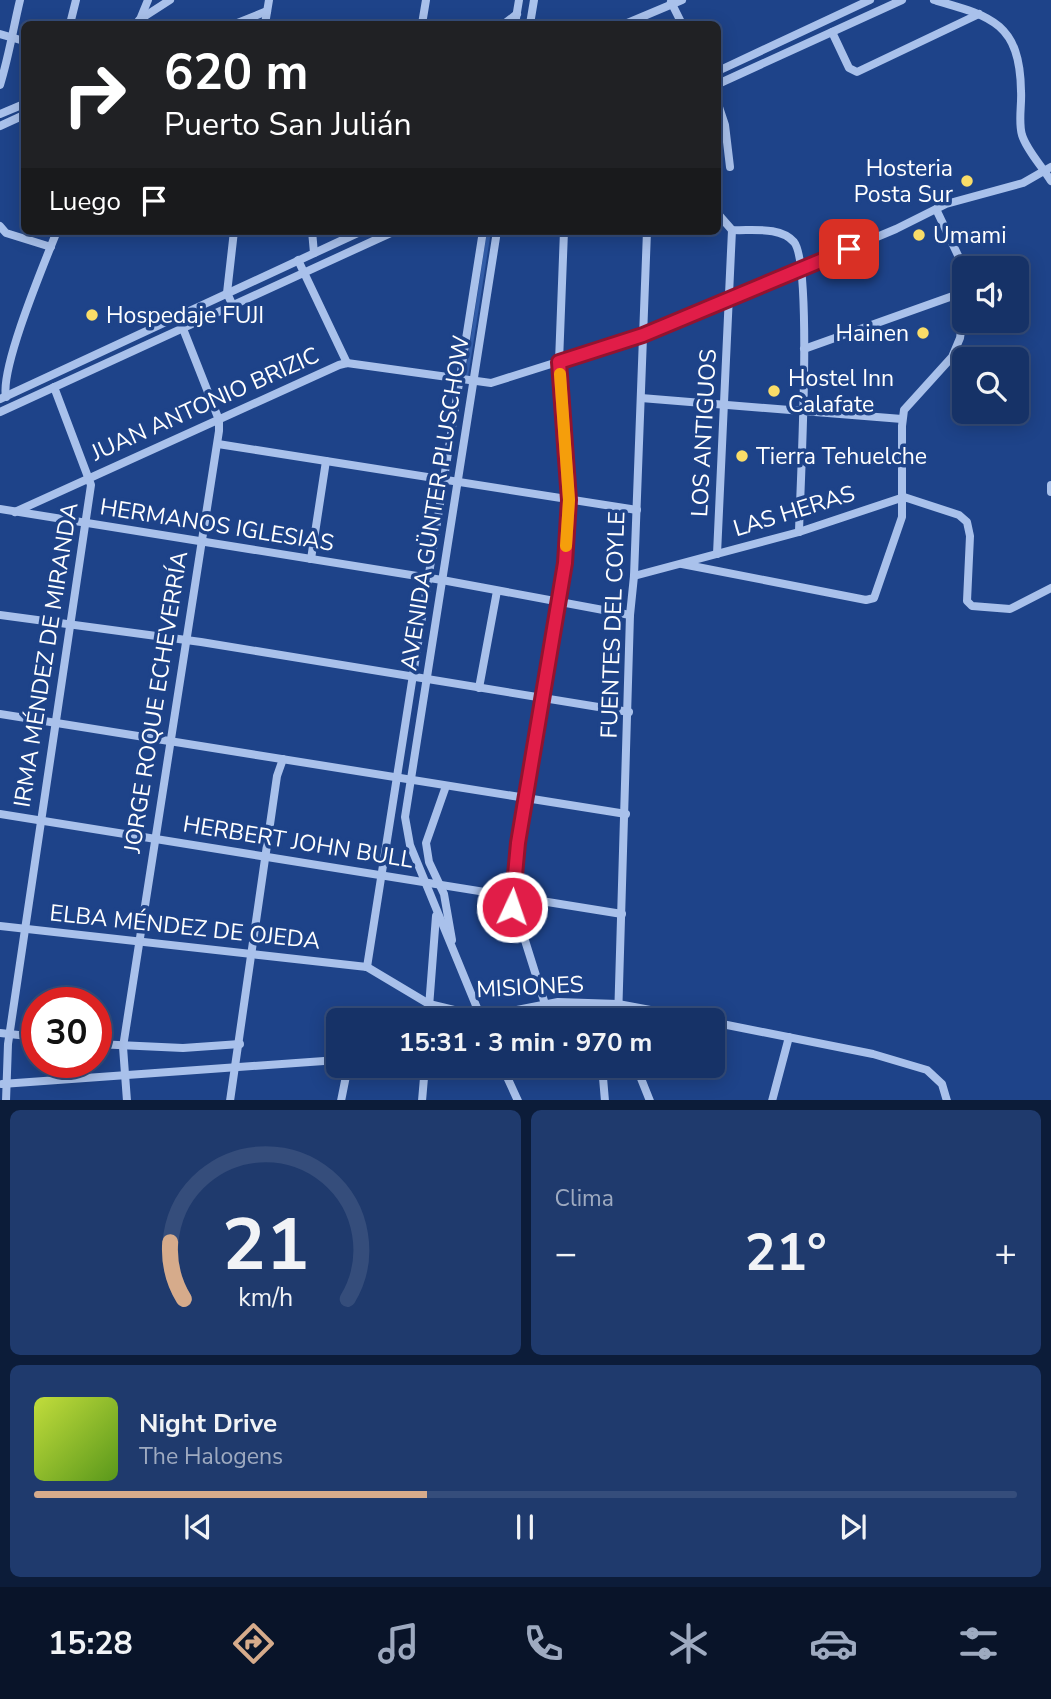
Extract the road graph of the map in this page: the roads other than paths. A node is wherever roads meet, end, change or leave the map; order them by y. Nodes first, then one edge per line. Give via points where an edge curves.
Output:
1 (20, 0) edge
2 (76, 0) edge
3 (148, 0) edge
4 (170, 0) edge
5 (269, 0) edge
6 (426, 0) edge
7 (519, 0) edge
8 (534, 0) edge
9 (682, 0) edge
10 (870, 0) edge
11 (902, 0) edge
12 (934, 0) edge
13 (671, 2) edge
14 (267, 11) junction
15 (517, 14) junction
16 (979, 14) junction
17 (71, 21) edge
18 (139, 21) edge
19 (140, 21) edge
20 (242, 21) edge
21 (265, 21) edge
22 (422, 21) edge
23 (508, 21) edge
24 (516, 21) edge
25 (530, 21) edge
26 (631, 21) edge
27 (680, 21) edge
28 (832, 32) junction
29 (799, 33) junction
30 (0, 34) edge
31 (12, 37) junction
32 (21, 40) edge
33 (805, 44) junction
34 (721, 70) edge
35 (721, 83) edge
36 (0, 85) edge
37 (21, 105) edge
38 (721, 113) edge
39 (0, 114) edge
40 (21, 116) edge
41 (0, 126) edge
42 (730, 167) dead end
43 (1048, 170) edge
44 (1051, 181) edge
45 (936, 209) junction
46 (721, 217) edge
47 (0, 226) edge
48 (732, 230) junction
49 (56, 235) edge
50 (234, 235) edge
51 (312, 235) edge
52 (353, 235) edge
53 (387, 235) edge
54 (483, 235) edge
55 (496, 235) edge
56 (564, 235) edge
57 (647, 235) edge
58 (51, 247) junction
59 (314, 253) junction
60 (958, 256) edge
61 (298, 260) junction
62 (802, 268) junction
63 (304, 274) junction
64 (227, 293) junction
65 (952, 296) edge
66 (729, 299) junction
67 (233, 306) junction
68 (178, 316) junction
69 (183, 328) junction
70 (961, 333) edge
71 (643, 335) junction
72 (804, 349) junction
73 (559, 362) junction
74 (347, 363) junction
75 (459, 381) junction
76 (473, 383) junction
77 (1, 387) edge
78 (54, 387) junction
79 (3, 398) edge
80 (641, 398) junction
81 (724, 404) junction
82 (803, 411) junction
83 (0, 412) edge
84 (902, 419) junction
85 (219, 420) junction
86 (218, 444) junction
87 (327, 461) junction
88 (90, 477) junction
89 (443, 480) junction
90 (457, 482) junction
91 (1051, 485) edge
92 (1051, 492) edge
93 (904, 497) junction
94 (569, 500) junction
95 (0, 509) edge
96 (637, 510) junction
97 (15, 512) junction
98 (86, 524) junction
99 (799, 531) junction
100 (200, 542) junction
101 (717, 554) junction
102 (311, 559) junction
103 (680, 564) junction
104 (634, 576) junction
105 (427, 578) junction
106 (442, 580) junction
107 (1049, 586) edge
108 (497, 591) junction
109 (558, 601) junction
110 (0, 615) edge
111 (630, 615) junction
112 (70, 626) junction
113 (185, 640) junction
114 (411, 677) junction
115 (426, 679) junction
116 (479, 688) junction
117 (541, 698) junction
118 (629, 712) junction
119 (0, 714) edge
120 (55, 722) junction
121 (170, 741) junction
122 (283, 760) junction
123 (396, 778) junction
124 (410, 780) junction
125 (446, 786) junction
126 (526, 799) junction
127 (0, 814) edge
128 (626, 814) junction
129 (40, 820) junction
130 (154, 839) junction
131 (266, 857) junction
132 (381, 875) junction
133 (425, 881) junction
134 (439, 884) junction
135 (511, 896) junction
136 (435, 909) junction
137 (622, 914) junction
138 (0, 926) edge
139 (24, 928) junction
140 (138, 941) junction
141 (453, 951) junction
142 (251, 954) junction
143 (367, 967) junction
144 (429, 1003) junction
145 (545, 1004) junction
146 (618, 1004) junction
147 (429, 1008) edge
148 (447, 1008) edge
149 (477, 1008) edge
150 (526, 1008) edge
151 (618, 1008) edge
152 (640, 1008) edge
153 (725, 1025) edge
154 (0, 1033) edge
155 (11, 1034) junction
156 (21, 1035) edge
157 (789, 1037) junction
158 (240, 1044) junction
159 (112, 1046) edge
160 (123, 1047) junction
161 (326, 1061) edge
162 (237, 1066) junction
163 (123, 1075) junction
164 (346, 1078) edge
165 (424, 1078) edge
166 (507, 1078) edge
167 (603, 1078) edge
168 (641, 1078) edge
169 (3, 1084) edge
170 (127, 1100) edge
171 (230, 1100) edge
172 (341, 1100) edge
173 (422, 1100) edge
174 (518, 1100) edge
175 (605, 1100) edge
176 (650, 1100) edge
177 (772, 1100) edge
178 (947, 1100) edge

1 - 31 street
2 - 17 street
3 - 18 street
4 - 19 street
5 - 14 street
6 - 22 street
7 - 15 street
8 - 25 street
9 - 13 street
10 - 29 street
11 - 28 street
12 - 16 street
13 - 26 street
13 - 27 street
14 - 20 street
14 - 21 street
15 - 23 street
15 - 24 street
16 - 28 street via 854,72
16 - 43 street via 993,19 1009,37 1021,81 1021,130 1026,144
28 - 33 street
29 - 33 street
29 - 34 street
30 - 31 street
31 - 32 street
31 - 36 street
33 - 35 street
37 - 39 street
38 - 42 street
40 - 41 street
43 - 44 street
43 - 45 street, JUAN ANTONIO BRIZIC via 1023,183
45 - 60 street
45 - 62 street, JUAN ANTONIO BRIZIC
46 - 48 street
47 - 58 street via 6,233
48 - 62 street via 777,232 796,244
48 - 66 street, LOS ANTIGUOS
49 - 58 street
50 - 64 street
51 - 59 street
52 - 59 street
53 - 63 street
54 - 75 street, AVENIDA GÜNTER PLUSCHOW
55 - 76 street, AVENIDA GÜNTER PLUSCHOW
56 - 73 street
57 - 71 street, FUENTES DEL COYLE
58 - 77 street via 11,346
59 - 61 street
61 - 63 street
61 - 64 street
62 - 66 street, JUAN ANTONIO BRIZIC
62 - 72 street
63 - 67 street
63 - 74 street
64 - 67 street
64 - 68 street
65 - 72 street
66 - 71 street, JUAN ANTONIO BRIZIC
66 - 81 street, LOS ANTIGUOS
67 - 69 street
68 - 69 street, JORGE ROQUE ECHEVERRÍA
68 - 79 street
69 - 78 street
69 - 85 street, JORGE ROQUE ECHEVERRÍA
70 - 84 street via 952,357 908,403
71 - 73 street, JUAN ANTONIO BRIZIC
71 - 80 street, FUENTES DEL COYLE
72 - 82 street
73 - 76 street, JUAN ANTONIO BRIZIC via 491,383
73 - 94 street
74 - 75 street, JUAN ANTONIO BRIZIC
74 - 85 street, JUAN ANTONIO BRIZIC
75 - 76 street, JUAN ANTONIO BRIZIC
75 - 89 street, AVENIDA GÜNTER PLUSCHOW
76 - 90 street, AVENIDA GÜNTER PLUSCHOW
77 - 79 street
78 - 83 street
78 - 88 street, IRMA MÉNDEZ DE MIRANDA
80 - 81 street
80 - 96 street, FUENTES DEL COYLE
81 - 82 street
81 - 101 street, LOS ANTIGUOS
82 - 84 street
82 - 99 street
84 - 93 street
85 - 86 street, JORGE ROQUE ECHEVERRÍA
85 - 88 street, JUAN ANTONIO BRIZIC
86 - 87 street
86 - 100 street, JORGE ROQUE ECHEVERRÍA
87 - 89 street
87 - 102 street
88 - 97 street, JUAN ANTONIO BRIZIC
88 - 98 street, IRMA MÉNDEZ DE MIRANDA
89 - 90 street
89 - 105 street, AVENIDA GÜNTER PLUSCHOW
90 - 94 street
90 - 106 street, AVENIDA GÜNTER PLUSCHOW
91 - 92 street
93 - 99 street, LAS HERAS
93 - 103 street via 900,527 876,594 866,600
93 - 107 street via 963,517 970,536 967,601 972,606 1010,609
94 - 96 street
94 - 109 street
95 - 97 street, HERMANOS IGLESIAS
96 - 104 street, FUENTES DEL COYLE
97 - 98 street, HERMANOS IGLESIAS
98 - 100 street, HERMANOS IGLESIAS
98 - 112 street, IRMA MÉNDEZ DE MIRANDA
99 - 101 street, LAS HERAS
100 - 102 street, HERMANOS IGLESIAS
100 - 113 street, JORGE ROQUE ECHEVERRÍA
101 - 103 street, LAS HERAS
102 - 105 street, HERMANOS IGLESIAS
103 - 104 street, LAS HERAS
104 - 111 street, FUENTES DEL COYLE
105 - 106 street, HERMANOS IGLESIAS
105 - 114 street, AVENIDA GÜNTER PLUSCHOW
106 - 108 street, HERMANOS IGLESIAS
106 - 115 street, AVENIDA GÜNTER PLUSCHOW
108 - 109 street, HERMANOS IGLESIAS
108 - 116 street
109 - 111 street, HERMANOS IGLESIAS
109 - 117 street
110 - 112 street
111 - 118 street, FUENTES DEL COYLE
112 - 113 street
112 - 120 street, IRMA MÉNDEZ DE MIRANDA
113 - 114 street
113 - 121 street, JORGE ROQUE ECHEVERRÍA
114 - 115 street
114 - 123 street, AVENIDA GÜNTER PLUSCHOW
115 - 116 street
115 - 124 street, AVENIDA GÜNTER PLUSCHOW
116 - 117 street
117 - 118 street
117 - 126 street
118 - 128 street, FUENTES DEL COYLE
119 - 120 street
120 - 121 street
120 - 129 street, IRMA MÉNDEZ DE MIRANDA
121 - 122 street
121 - 130 street, JORGE ROQUE ECHEVERRÍA
122 - 123 street
122 - 131 street
123 - 124 street
123 - 132 street, AVENIDA GÜNTER PLUSCHOW
124 - 125 street
124 - 133 street, AVENIDA GÜNTER PLUSCHOW via 405,826
125 - 126 street
125 - 134 street via 426,844
126 - 128 street
126 - 135 street
127 - 129 street, HERBERT JOHN BULL
128 - 137 street, FUENTES DEL COYLE
129 - 130 street, HERBERT JOHN BULL
129 - 139 street, IRMA MÉNDEZ DE MIRANDA
130 - 131 street, HERBERT JOHN BULL
130 - 140 street, JORGE ROQUE ECHEVERRÍA
131 - 132 street, HERBERT JOHN BULL
131 - 142 street
132 - 133 street, HERBERT JOHN BULL
132 - 143 street, AVENIDA GÜNTER PLUSCHOW
133 - 134 street, HERBERT JOHN BULL
133 - 136 street, AVENIDA GÜNTER PLUSCHOW
134 - 135 street, HERBERT JOHN BULL
134 - 141 street
135 - 137 street, HERBERT JOHN BULL
135 - 145 street
136 - 141 street, AVENIDA GÜNTER PLUSCHOW
136 - 144 street
137 - 146 street, FUENTES DEL COYLE
138 - 139 street, ELBA MÉNDEZ DE OJEDA
139 - 140 street, ELBA MÉNDEZ DE OJEDA
139 - 155 street, IRMA MÉNDEZ DE MIRANDA
140 - 142 street, ELBA MÉNDEZ DE OJEDA
140 - 160 street, JORGE ROQUE ECHEVERRÍA
141 - 149 street
142 - 143 street, ELBA MÉNDEZ DE OJEDA
142 - 158 street
143 - 144 street, MISIONES
144 - 147 street
144 - 148 street, MISIONES
145 - 146 street, MISIONES
145 - 150 street, MISIONES
146 - 151 street, FUENTES DEL COYLE
146 - 152 street, MISIONES
153 - 157 street
154 - 155 street
155 - 156 street
155 - 169 street, IRMA MÉNDEZ DE MIRANDA
157 - 177 street
157 - 178 street via 927,1070 942,1084
158 - 160 street
158 - 162 street
159 - 160 street
160 - 163 street, JORGE ROQUE ECHEVERRÍA
161 - 162 street
162 - 163 street
162 - 171 street
163 - 169 street
163 - 170 street, JORGE ROQUE ECHEVERRÍA
164 - 172 street
165 - 173 street
166 - 174 street
167 - 175 street
168 - 176 street

